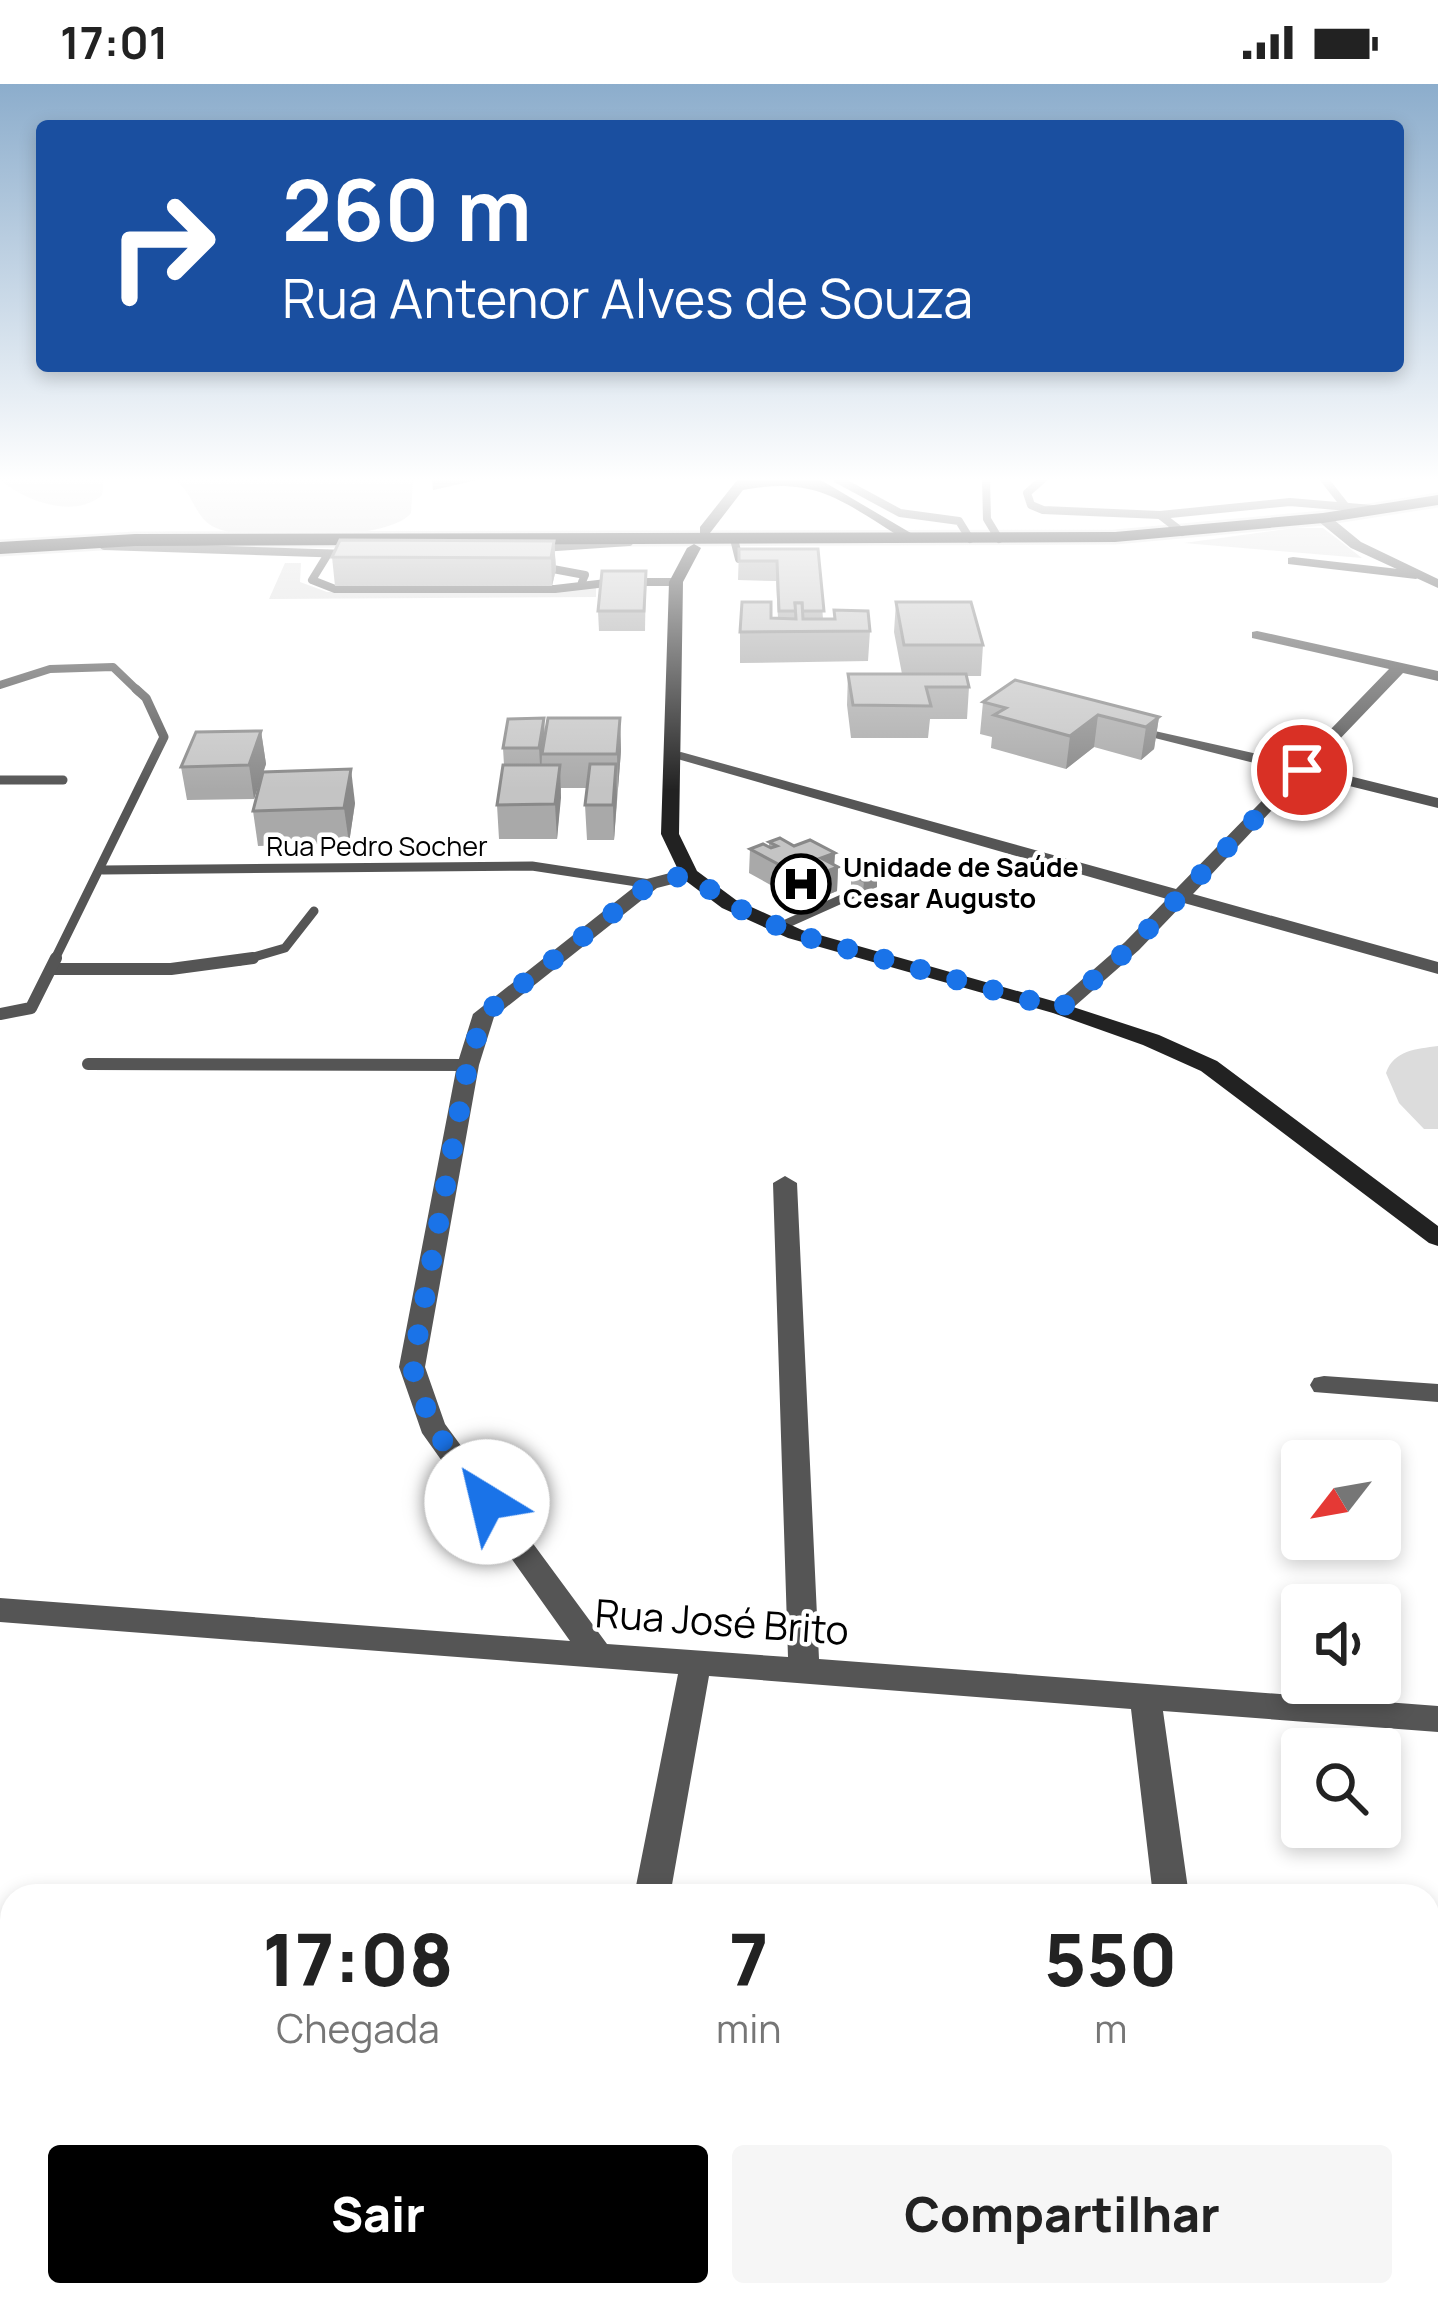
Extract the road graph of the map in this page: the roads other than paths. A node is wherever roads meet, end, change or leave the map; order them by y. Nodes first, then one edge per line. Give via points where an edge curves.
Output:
1 (676, 582) edge
2 (318, 583) edge
3 (580, 583) edge
4 (1257, 635) dead end
5 (1399, 668) junction
6 (1438, 676) edge
7 (0, 686) edge
8 (1117, 724) edge
9 (675, 756) junction
10 (1302, 770) junction
11 (0, 780) edge
12 (63, 780) dead end
13 (1438, 803) edge
14 (103, 870) junction
15 (689, 874) junction
16 (650, 884) junction
17 (855, 893) dead end
18 (1180, 896) junction
19 (314, 911) dead end
20 (779, 927) junction
21 (1438, 968) edge
22 (51, 969) junction
23 (1060, 1009) junction
24 (0, 1014) edge
25 (88, 1064) dead end
26 (468, 1065) junction
27 (784, 1183) dead end
28 (1438, 1238) edge
29 (1324, 1385) dead end
30 (1438, 1393) edge
31 (0, 1610) edge
32 (596, 1654) junction
33 (696, 1662) junction
34 (804, 1670) junction
35 (1144, 1694) junction
36 (1438, 1719) edge
37 (654, 1884) edge
38 (1169, 1884) edge

1 - 9 main road
2 - 3 lane via 556,589
4 - 5 street
5 - 6 street
5 - 10 street
7 - 14 lane via 50,669 113,667 146,698 164,737
8 - 10 street
9 - 15 main road via 670,834
9 - 18 street
10 - 13 street
10 - 18 street
11 - 12 lane
14 - 16 lane, Rua Pedro Socher via 532,866
14 - 22 lane
15 - 16 street
15 - 20 main road
16 - 26 street via 484,1014
17 - 20 lane
18 - 21 street
18 - 23 street
19 - 22 lane via 289,946 240,961
20 - 23 main road
22 - 24 lane via 31,1008
23 - 28 main road via 1209,1066
25 - 26 lane
26 - 32 street via 412,1367 432,1426
27 - 34 street
29 - 30 street
31 - 32 street, Rua José Brito
32 - 33 street, Rua José Brito
33 - 34 street, Rua José Brito
33 - 37 street
34 - 35 street, Rua José Brito
35 - 36 street, Rua José Brito
35 - 38 street

